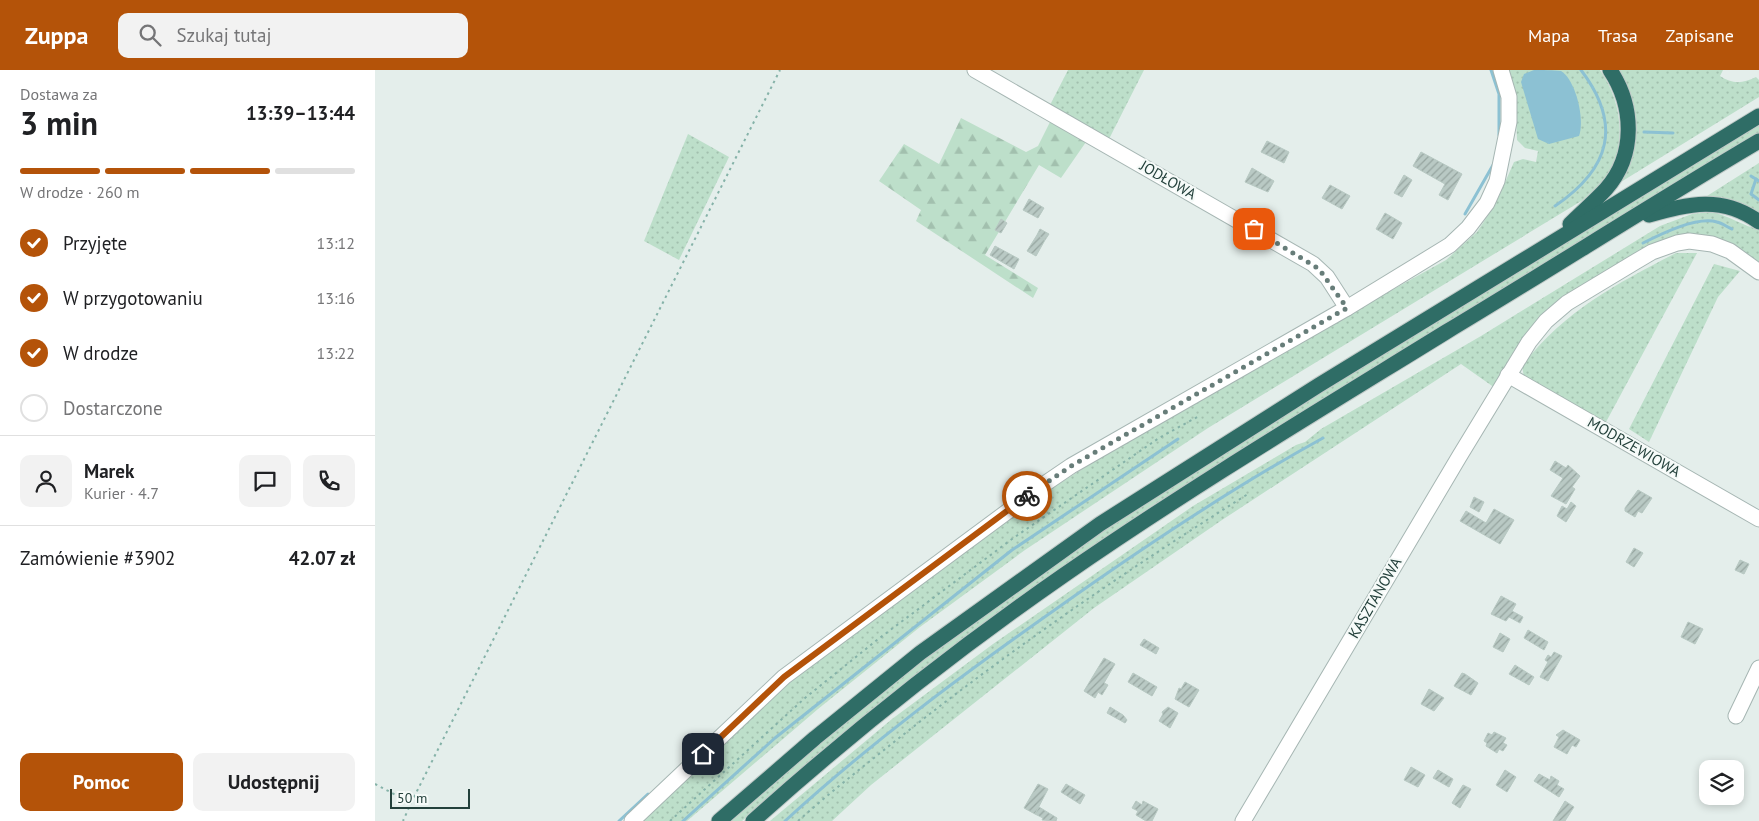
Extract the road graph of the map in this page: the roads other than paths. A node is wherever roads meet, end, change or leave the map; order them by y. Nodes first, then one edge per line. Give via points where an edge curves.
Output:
1 (1501, 70) edge
2 (1610, 70) edge
3 (979, 71) edge
4 (1759, 116) edge
5 (1759, 141) edge
6 (1631, 220) junction
7 (1759, 222) edge
8 (1549, 244) junction
9 (1759, 272) edge
10 (1347, 308) junction
11 (1508, 375) junction
12 (1759, 519) edge
13 (1759, 668) edge
14 (1736, 716) dead end
15 (632, 821) edge
16 (719, 821) edge
17 (753, 821) edge
18 (1243, 821) edge

1 - 10 street via 1509,97 1509,122 1497,181 1487,203 1468,228 1449,245
2 - 8 highway via 1624,95 1628,112 1629,129 1623,161 1607,188
3 - 10 street, JODŁOWA via 1313,264 1327,277
4 - 8 highway
5 - 6 highway
6 - 7 highway via 1687,204 1706,203 1736,210
6 - 17 highway via 1254,451 1065,574 927,676
8 - 16 highway via 1222,445 1053,556 919,653
9 - 11 street, KASZTANOWA via 1730,251 1712,244 1689,240 1664,246 1557,311 1538,330
10 - 15 street via 1071,466 1026,497 784,677
11 - 12 street, MODRZEWIOWA
11 - 18 street, KASZTANOWA
13 - 14 street

